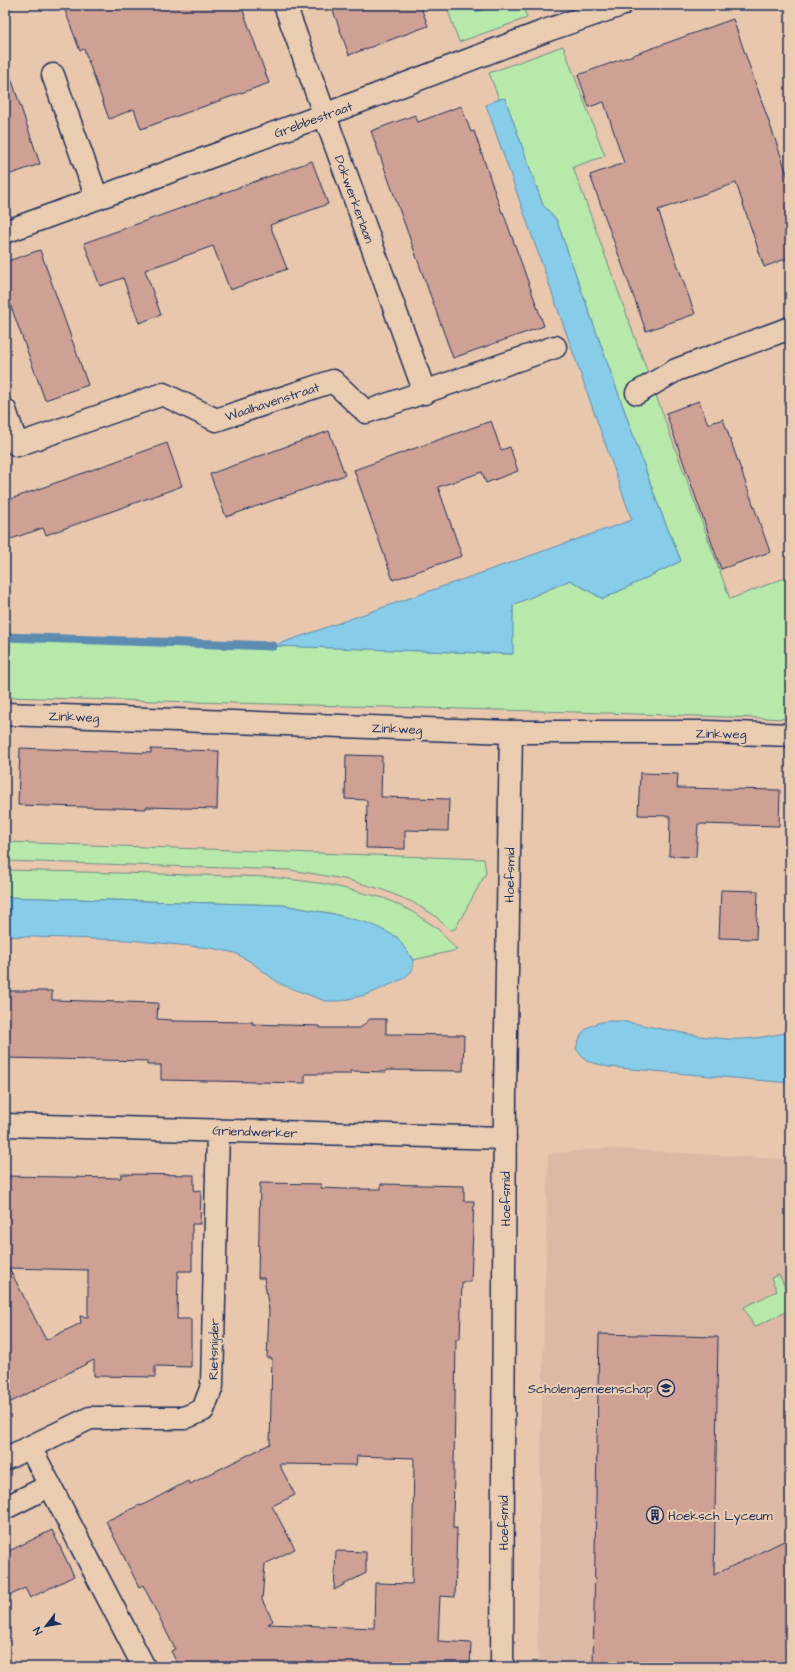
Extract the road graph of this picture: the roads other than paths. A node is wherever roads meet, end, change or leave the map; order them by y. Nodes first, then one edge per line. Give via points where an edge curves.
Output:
1 (285, 5) edge
2 (621, 5) edge
3 (53, 75) dead end
4 (324, 115) junction
5 (97, 198) junction
6 (5, 232) edge
7 (790, 328) edge
8 (555, 347) dead end
9 (425, 393) junction
10 (637, 393) dead end
11 (5, 410) edge
12 (5, 714) edge
13 (512, 732) junction
14 (790, 735) edge
15 (5, 1125) edge
16 (218, 1130) junction
17 (506, 1138) junction
18 (30, 1447) junction
19 (5, 1459) edge
20 (49, 1486) junction
21 (5, 1508) edge
22 (144, 1667) edge
23 (502, 1667) edge

1 - 4 street, Dokwerkerlaan
2 - 4 street, Grebbestraat via 545,31
3 - 5 street
4 - 5 street, Grebbestraat
4 - 9 street, Dokwerkerlaan
5 - 6 street, Grebbestraat
7 - 10 street via 676,370
8 - 9 street, Waalhavenstraat
9 - 11 street, Waalhavenstraat via 366,412 332,381 216,420 163,394 17,444
12 - 13 street, Zinkweg
13 - 14 street, Zinkweg via 708,732
13 - 17 street, Hoefsmid
15 - 16 street, Griendwerker
16 - 17 street, Griendwerker
16 - 18 street, Rietsnijder via 212,1386 203,1410 184,1418 90,1418
17 - 23 street, Hoefsmid
18 - 19 street, Rietsnijder
18 - 20 street
20 - 21 street
20 - 22 street

